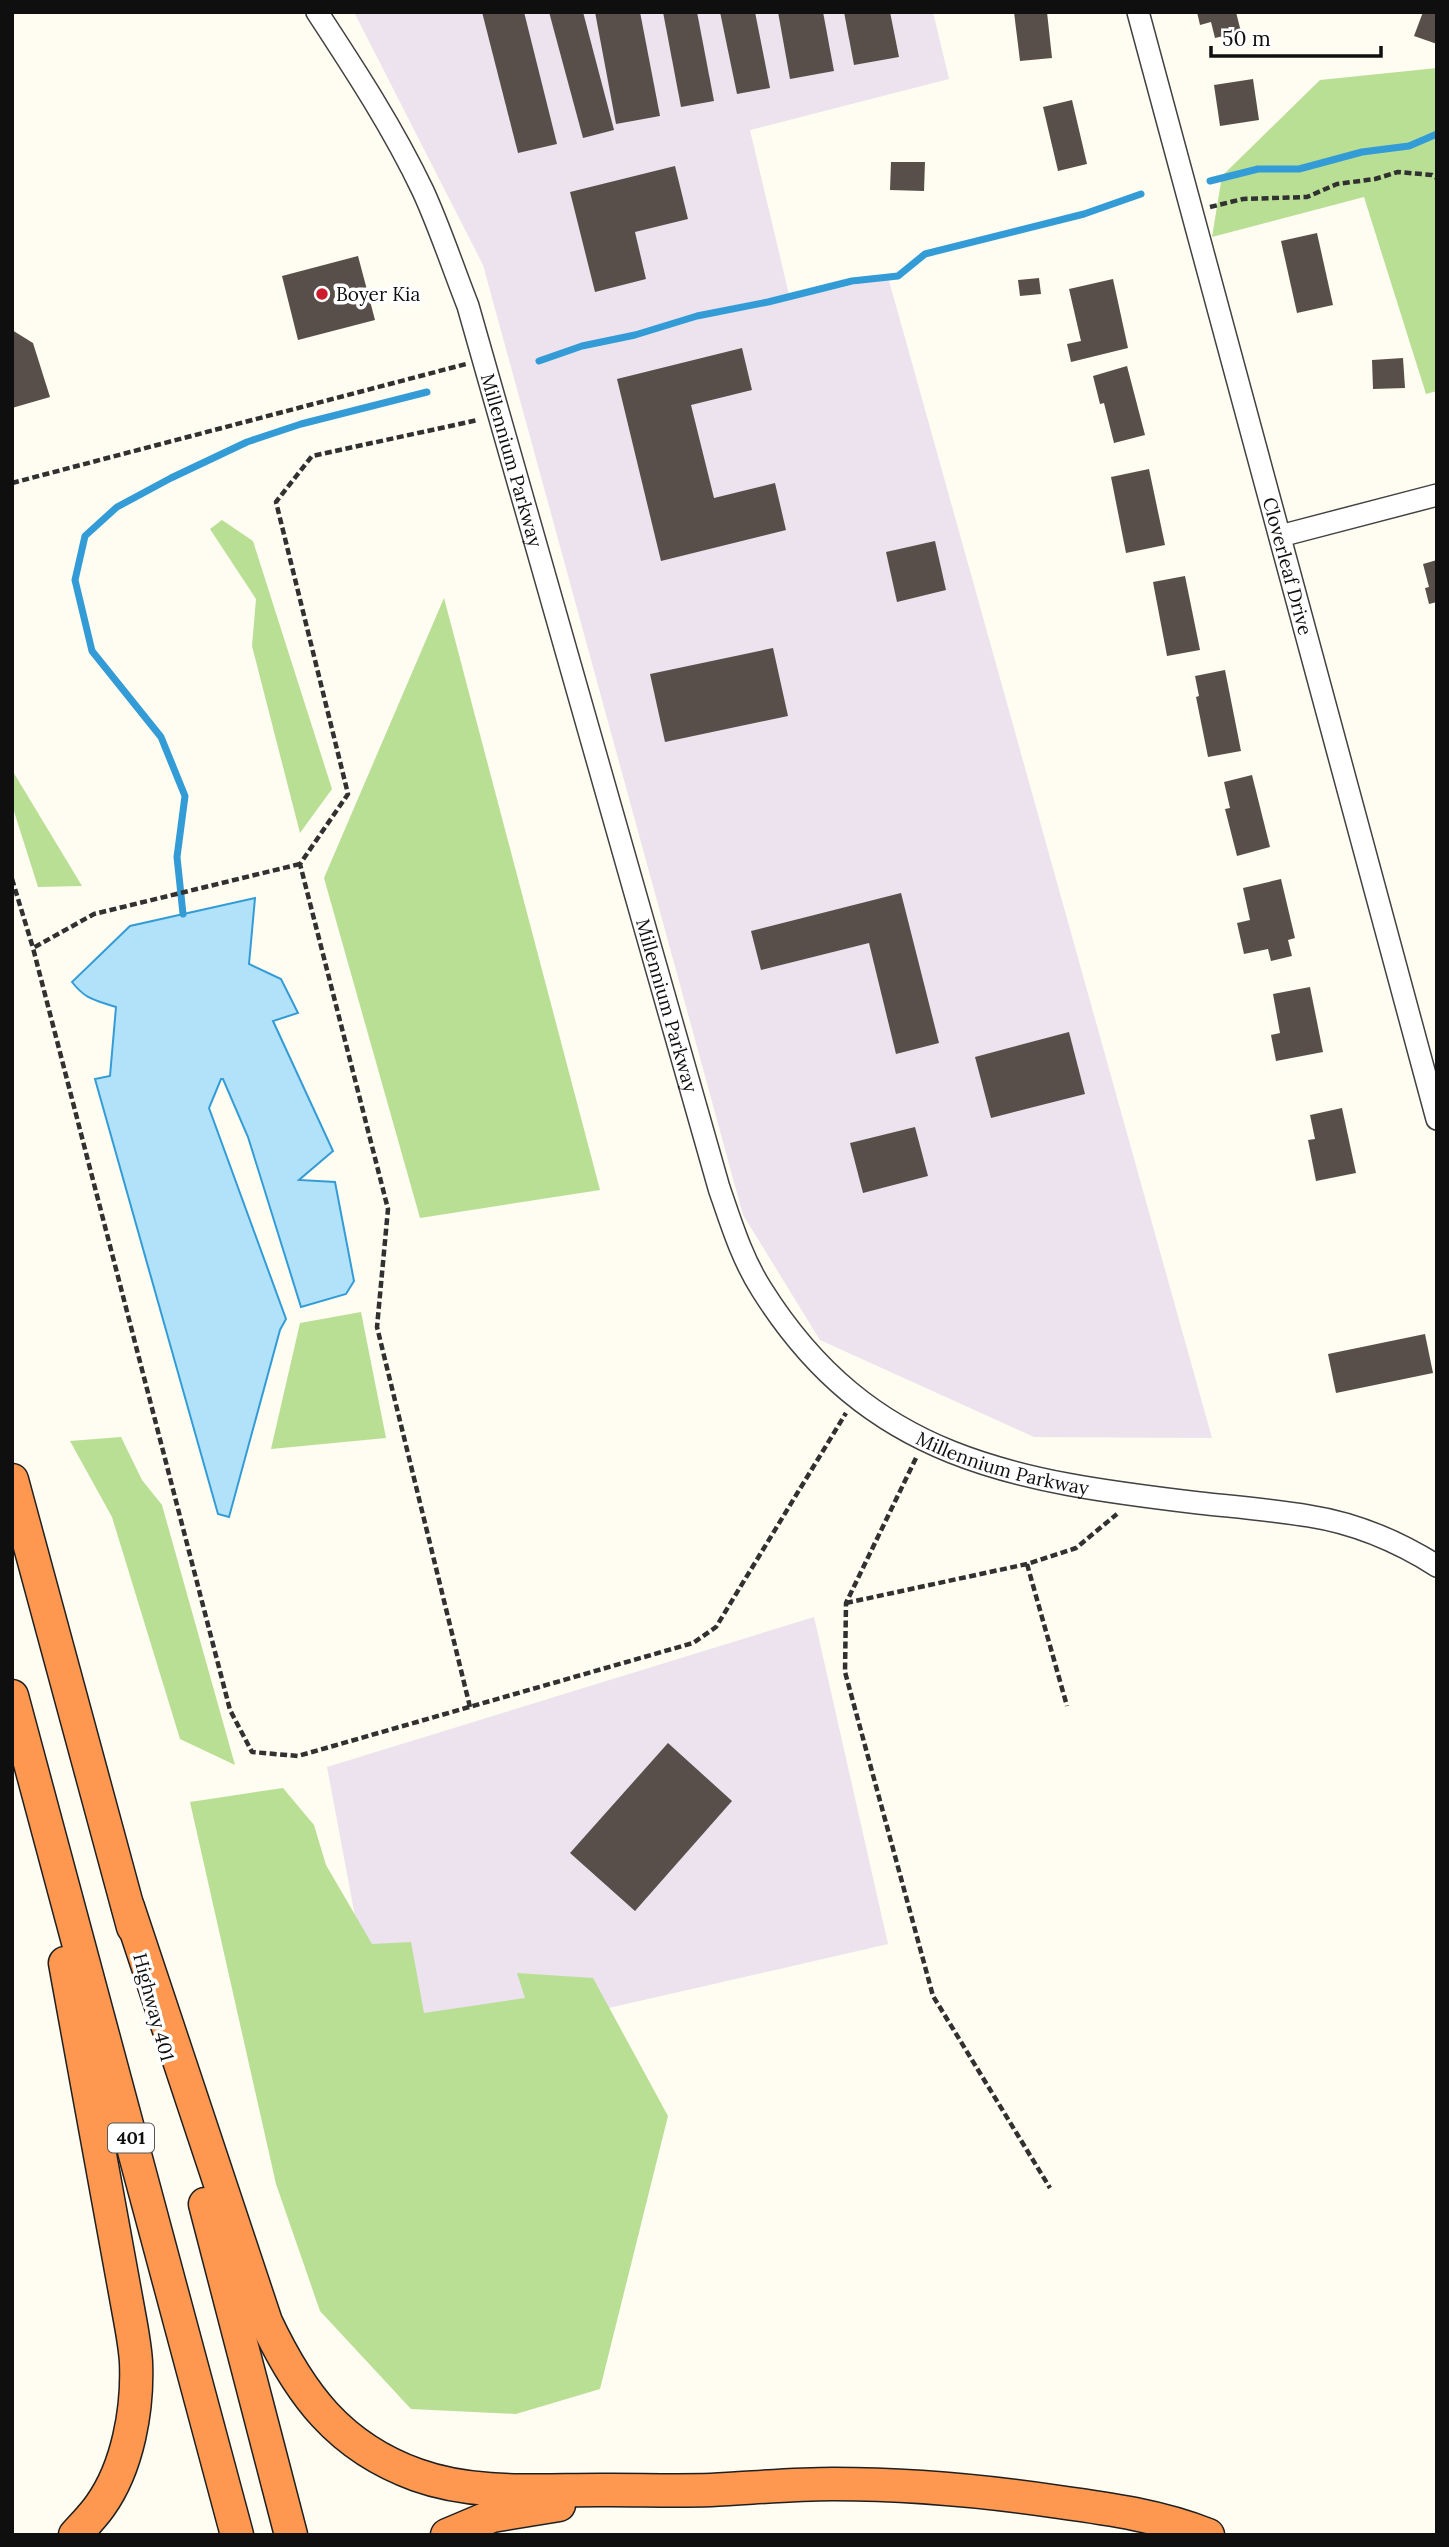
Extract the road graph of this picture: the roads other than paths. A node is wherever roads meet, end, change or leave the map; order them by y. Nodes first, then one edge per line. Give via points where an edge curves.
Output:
1 (317, 12) edge
2 (1138, 12) edge
3 (1437, 495) edge
4 (1280, 536) junction
5 (1437, 1118) edge
6 (12, 1480) edge
7 (1437, 1566) edge
8 (12, 1696) edge
9 (25, 1741) junction
10 (128, 1908) junction
11 (675, 2491) junction
12 (75, 2535) edge
13 (237, 2535) edge
14 (291, 2535) edge
15 (447, 2535) edge
16 (1208, 2535) edge

1 - 7 street, Millennium Parkway via 372,96 424,193 468,306 705,1143 734,1231 761,1289 786,1324 831,1376 924,1442 1045,1481 1311,1516 1383,1538
2 - 4 street, Cloverleaf Drive
3 - 4 street
4 - 5 street, Cloverleaf Drive
6 - 10 highway, Highway 401
8 - 9 highway, 401
9 - 12 highway via 136,2361 135,2402 116,2478
9 - 13 highway, 401
10 - 11 highway via 266,2322 297,2380 325,2418 378,2457 443,2483 499,2489
10 - 14 highway, Highway 401
11 - 15 highway via 492,2516
11 - 16 highway via 834,2484 958,2491 1133,2513

